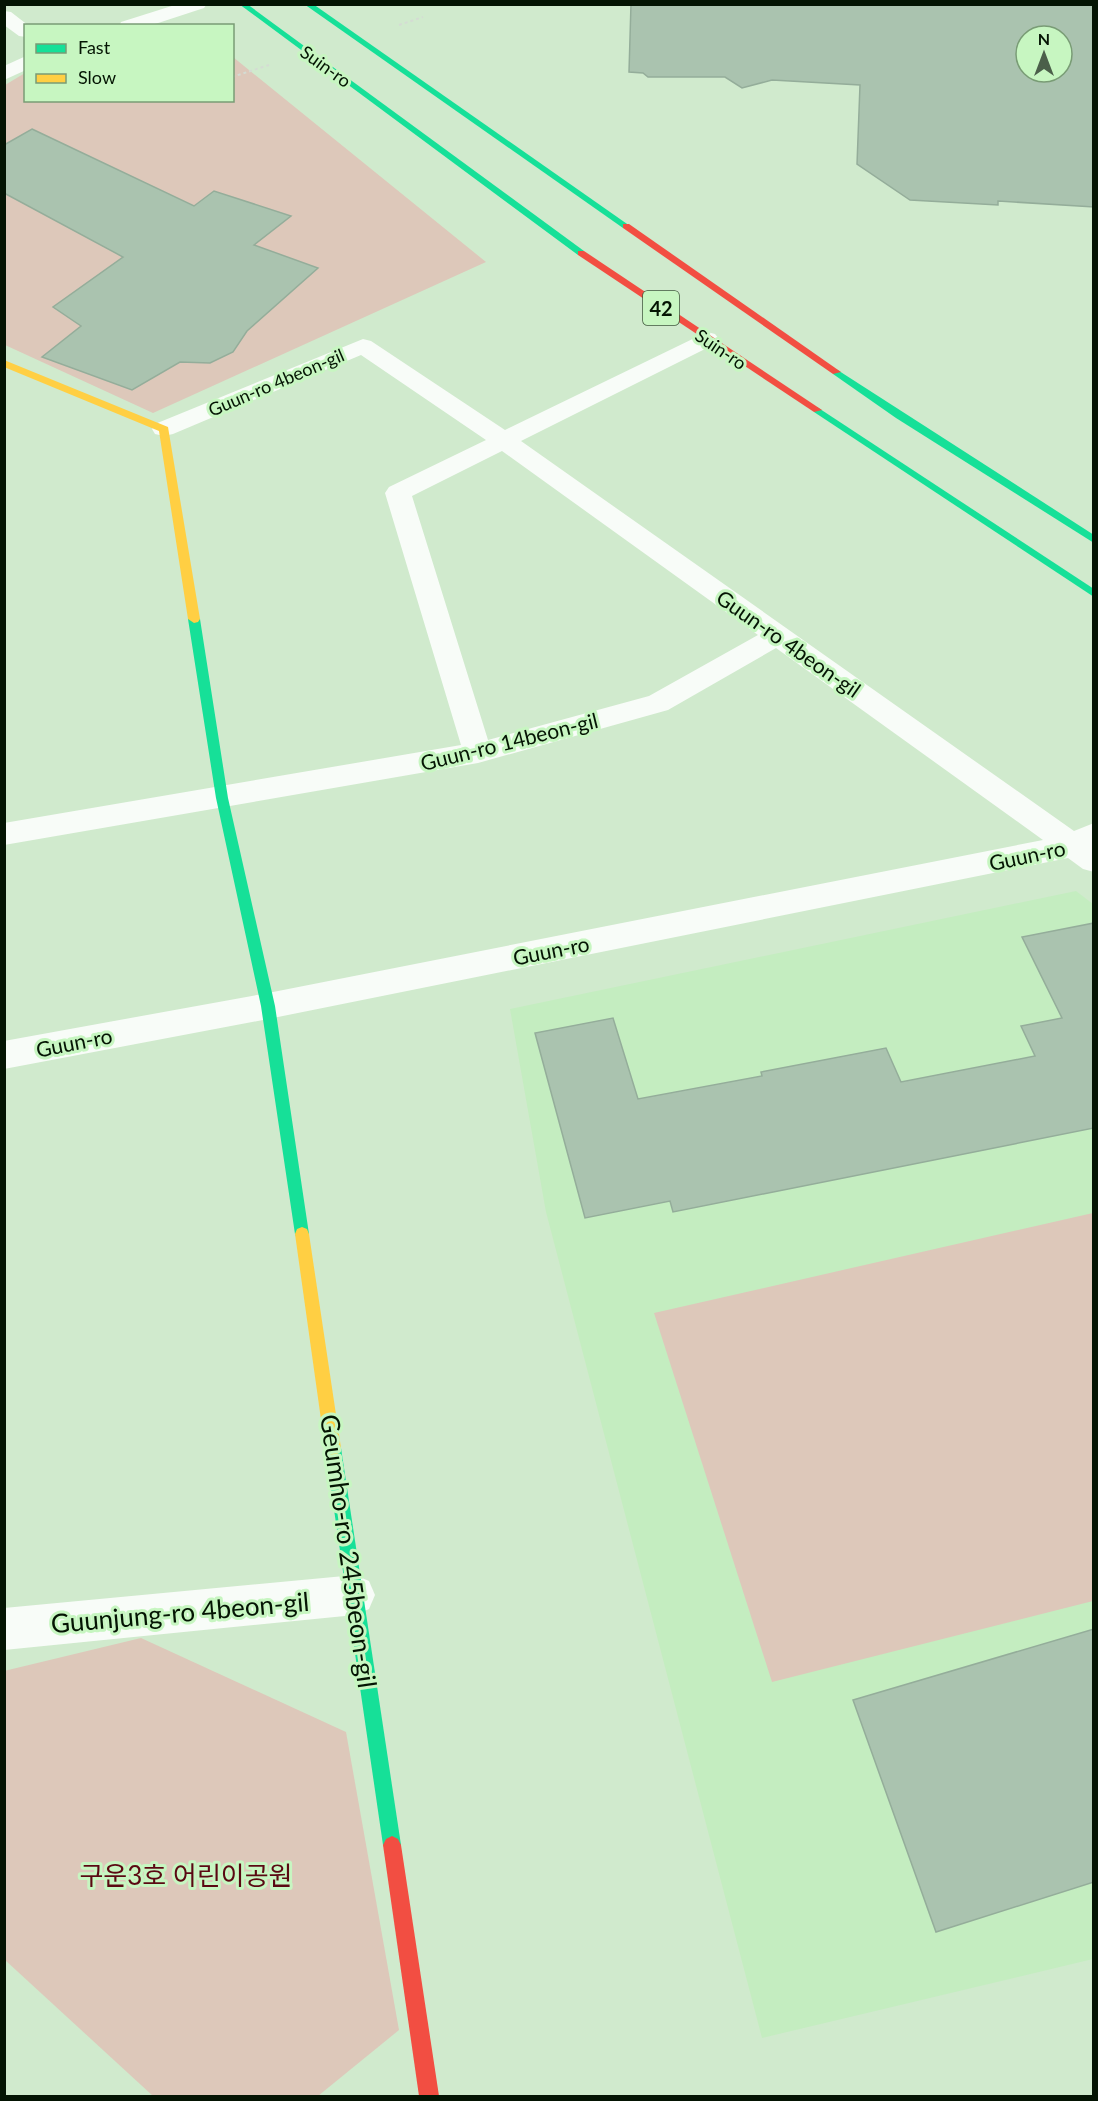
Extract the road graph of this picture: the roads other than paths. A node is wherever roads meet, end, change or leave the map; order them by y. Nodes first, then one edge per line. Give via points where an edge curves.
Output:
1 (198, 4) edge
2 (242, 4) edge
3 (307, 4) edge
4 (4, 16) edge
5 (134, 24) edge
6 (24, 31) edge
7 (24, 63) edge
8 (4, 74) edge
9 (707, 339) junction
10 (4, 363) edge
11 (164, 429) junction
12 (504, 441) junction
13 (1094, 540) edge
14 (1094, 594) edge
15 (779, 635) junction
16 (478, 753) junction
17 (222, 798) junction
18 (4, 834) edge
19 (1087, 847) edge
20 (268, 1006) junction
21 (4, 1055) edge
22 (355, 1596) junction
23 (4, 1629) edge
24 (429, 2097) edge

1 - 5 street
2 - 9 main road, Suin-ro / 42 via 585,256
3 - 13 main road, Suin-ro via 899,416
4 - 6 street
7 - 8 street
9 - 12 street
9 - 14 main road, Suin-ro / 42
10 - 11 main road
11 - 12 street, Guun-ro 4beon-gil via 363,346
11 - 17 main road
12 - 15 street, Guun-ro 4beon-gil
12 - 16 street via 398,493
15 - 16 street, Guun-ro 14beon-gil via 658,703
15 - 19 street, Guun-ro 4beon-gil
16 - 17 street, Guun-ro 14beon-gil
17 - 18 street, Guun-ro 14beon-gil
17 - 20 main road
19 - 20 street, Guun-ro
20 - 21 street, Guun-ro
20 - 22 main road, Geumho-ro 245beon-gil
22 - 23 street, Guunjung-ro 4beon-gil
22 - 24 main road, Geumho-ro 245beon-gil

